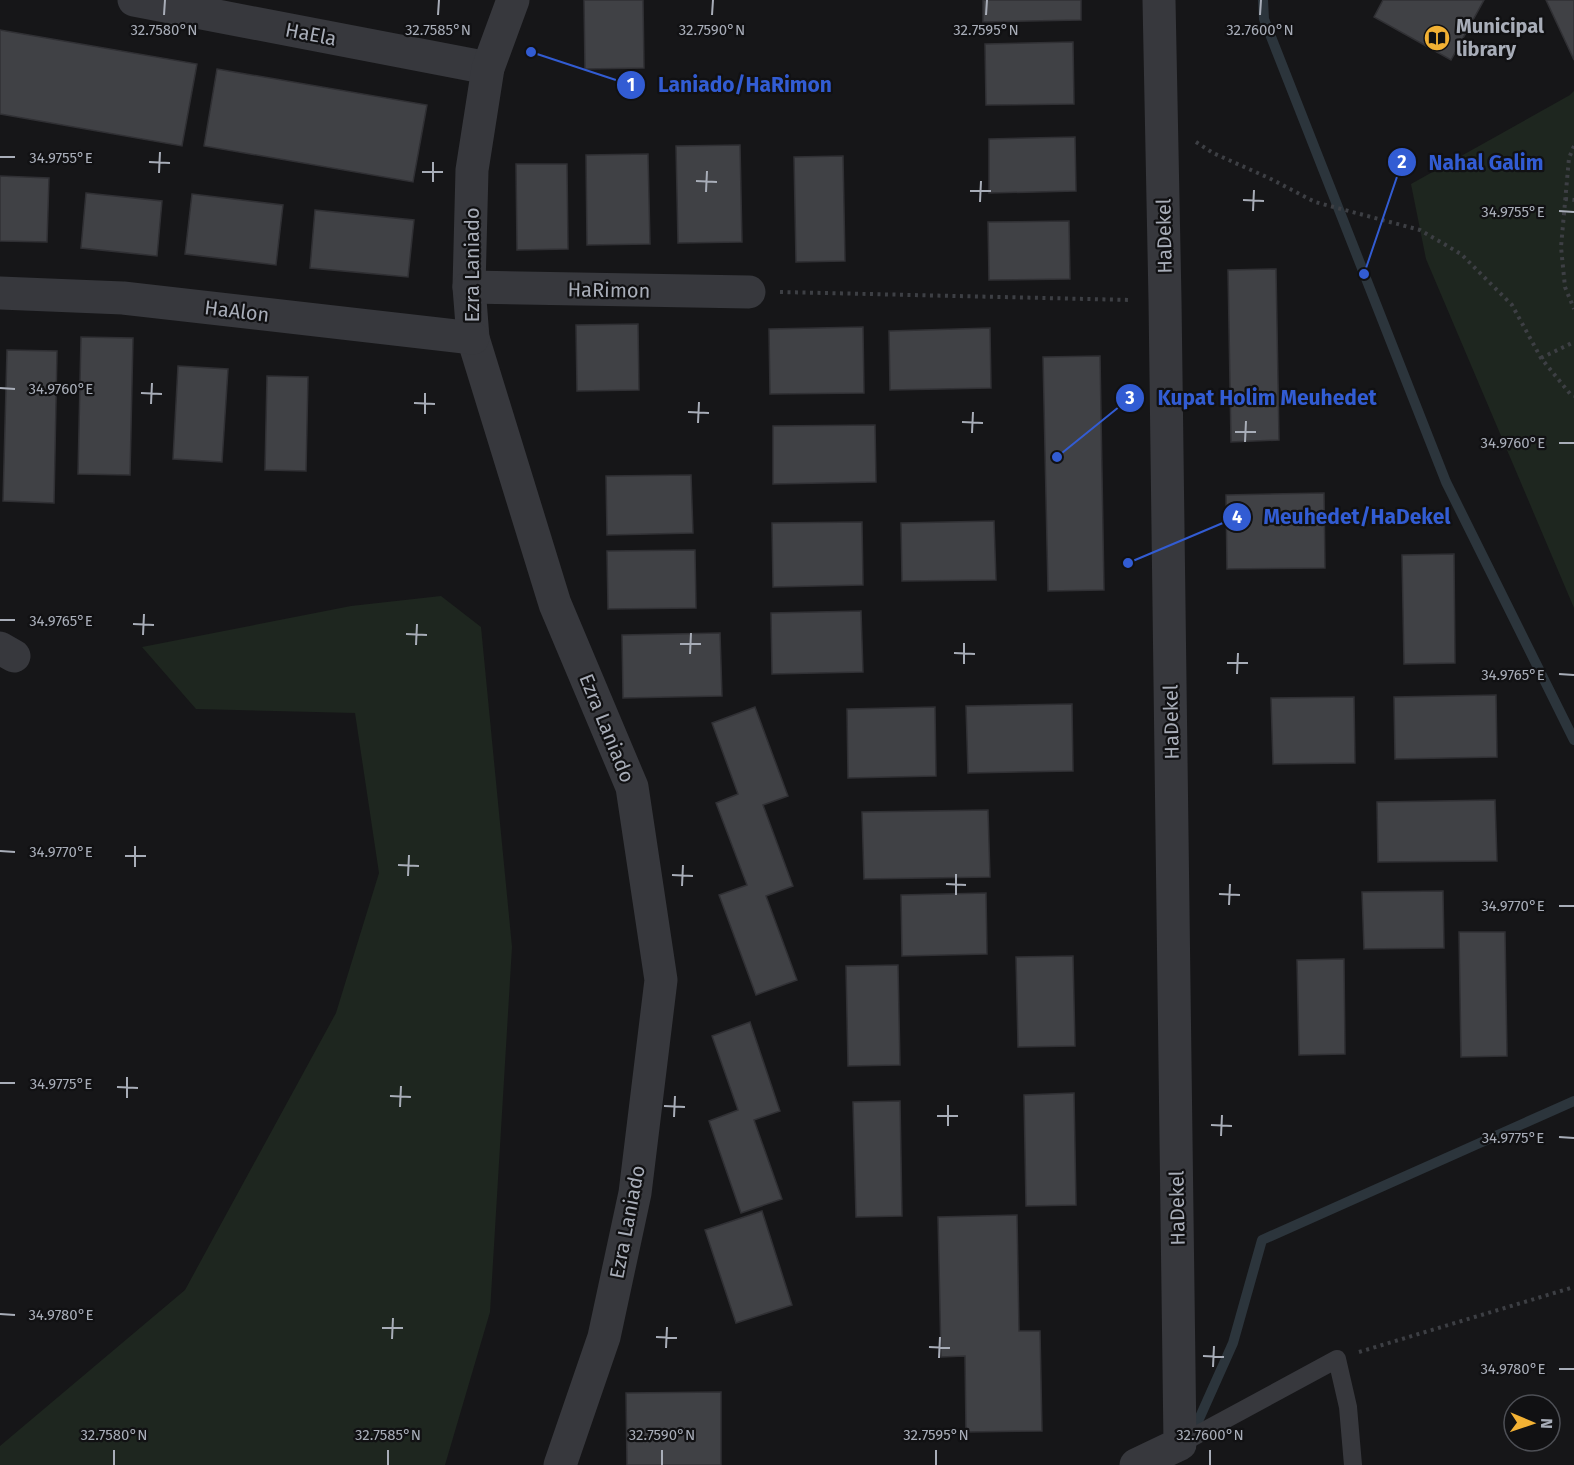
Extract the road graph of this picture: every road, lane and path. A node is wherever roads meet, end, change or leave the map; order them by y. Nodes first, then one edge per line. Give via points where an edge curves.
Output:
1 (134, 0) edge
2 (513, 0) edge
3 (1159, 0) edge
4 (488, 68) junction
5 (1162, 122) junction
6 (1574, 146) edge
7 (1565, 199) junction
8 (1574, 200) edge
9 (470, 287) junction
10 (749, 292) joint
11 (0, 293) edge
12 (1166, 300) junction
13 (1574, 309) edge
14 (473, 338) junction
15 (1574, 342) edge
16 (1541, 358) junction
17 (1574, 396) edge
18 (1574, 1287) edge
19 (1337, 1359) junction
20 (1180, 1444) junction
21 (560, 1465) edge
22 (1136, 1465) edge
23 (1353, 1465) edge

1 - 4 street, HaEla
2 - 4 street, Ezra Laniado
3 - 5 street, HaDekel
4 - 9 street, Ezra Laniado via 472,170
5 - 12 street, HaDekel
5 - 16 path via 1213,153 1315,202 1420,230 1461,254 1512,305
6 - 7 path
7 - 8 path
7 - 13 path via 1561,247 1565,287
9 - 10 street, HaRimon
9 - 14 street, Ezra Laniado
10 - 12 path
11 - 14 street, HaAlon via 123,298
12 - 20 street, HaDekel
14 - 21 street, Ezra Laniado via 555,604 632,787 661,980 635,1193 604,1337
15 - 16 path
16 - 17 path
18 - 19 path
19 - 20 lane
19 - 23 lane via 1348,1407
20 - 22 street

